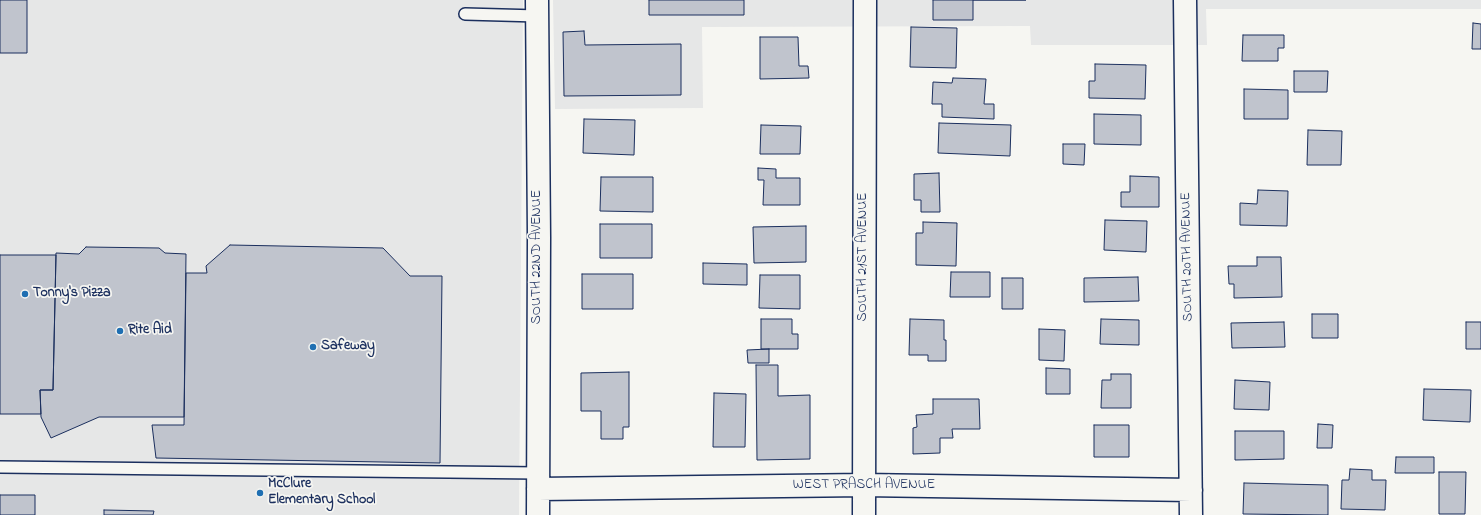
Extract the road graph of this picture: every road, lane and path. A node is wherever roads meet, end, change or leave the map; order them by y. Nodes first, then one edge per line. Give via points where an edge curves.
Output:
1 (865, 0) edge
2 (1185, 0) edge
3 (538, 8) edge
4 (465, 14) dead end
5 (0, 467) edge
6 (538, 481) junction
7 (864, 485) junction
8 (1191, 490) junction
9 (538, 515) edge
10 (864, 515) edge
11 (1191, 515) edge

1 - 7 street, SOUTH 21ST AVENUE
2 - 8 street, SOUTH 20TH AVENUE
3 - 4 lane
3 - 6 street, SOUTH 22ND AVENUE
5 - 6 lane
6 - 7 street, WEST PRASCH AVENUE
6 - 9 street, SOUTH 22ND AVENUE
7 - 8 street, WEST PRASCH AVENUE
7 - 10 street, SOUTH 21ST AVENUE
8 - 11 street, SOUTH 20TH AVENUE

